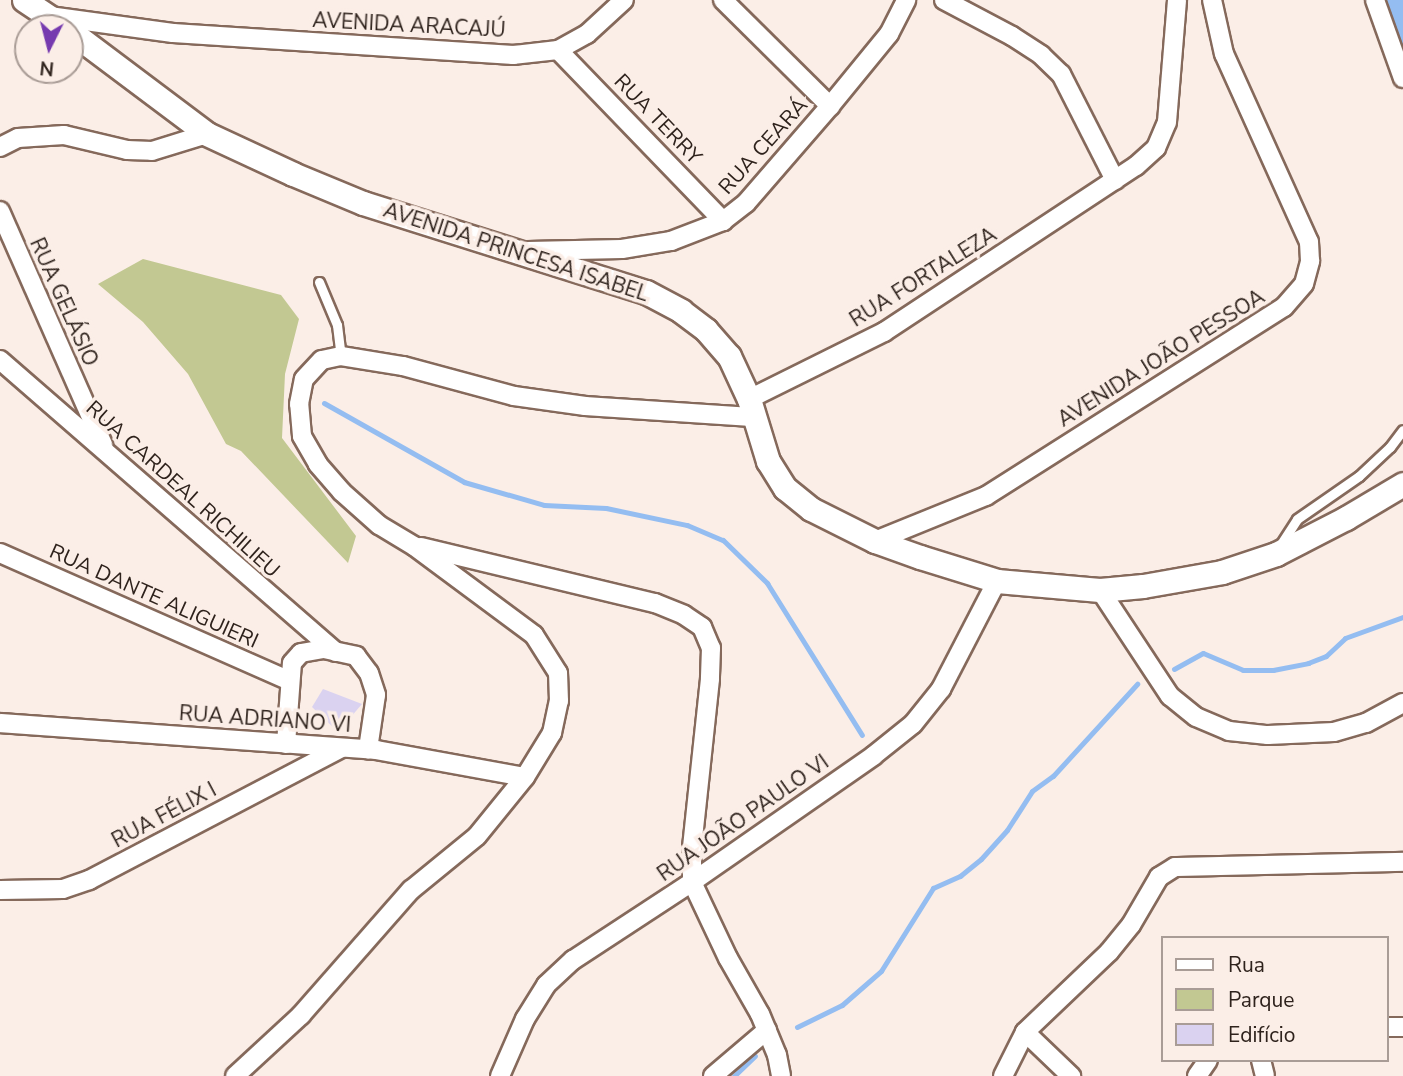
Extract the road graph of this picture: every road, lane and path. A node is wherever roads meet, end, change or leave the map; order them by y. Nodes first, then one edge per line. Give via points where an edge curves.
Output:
1 (24, 0) edge
2 (624, 0) edge
3 (723, 0) edge
4 (906, 0) edge
5 (944, 0) edge
6 (1177, 0) edge
7 (1212, 0) edge
8 (1376, 0) edge
9 (45, 14) edge
10 (84, 27) edge
11 (84, 42) edge
12 (558, 50) junction
13 (1403, 78) edge
14 (830, 106) junction
15 (207, 134) junction
16 (0, 147) edge
17 (1115, 180) junction
18 (0, 211) edge
19 (723, 221) junction
20 (521, 251) junction
21 (319, 282) dead end
22 (341, 356) junction
23 (0, 360) edge
24 (750, 408) junction
25 (1403, 430) edge
26 (105, 448) junction
27 (1403, 484) edge
28 (876, 541) junction
29 (414, 545) junction
30 (0, 553) edge
31 (1276, 554) junction
32 (997, 581) junction
33 (1100, 590) junction
34 (336, 652) junction
35 (290, 681) junction
36 (1403, 703) edge
37 (0, 723) edge
38 (286, 744) junction
39 (341, 748) junction
40 (368, 749) junction
41 (525, 776) junction
42 (1403, 862) edge
43 (692, 882) junction
44 (0, 890) edge
45 (767, 1030) junction
46 (1025, 1032) junction
47 (235, 1076) edge
48 (500, 1076) edge
49 (713, 1076) edge
50 (781, 1076) edge
51 (1003, 1076) edge
52 (1071, 1076) edge

1 - 9 street, AVENIDA PRINCESA ISABEL
2 - 12 street, AVENIDA ARACAJÚ via 587,34
3 - 14 street
4 - 14 street, RUA CEARÁ via 889,34
5 - 17 street via 1012,36 1061,74
6 - 17 street, RUA FORTALEZA via 1167,122 1156,148
7 - 28 street, AVENIDA JOÃO PESSOA via 1224,54 1310,242 1304,284 1284,307 986,496
8 - 13 street
10 - 12 street, AVENIDA ARACAJÚ via 468,54
11 - 15 street, AVENIDA PRINCESA ISABEL
12 - 19 street, RUA TERRY
14 - 19 street, RUA CEARÁ via 746,203
15 - 16 street via 152,151 64,135 18,138
15 - 20 street, AVENIDA PRINCESA ISABEL via 363,203
17 - 24 street, RUA FORTALEZA via 884,332
18 - 26 street, RUA GELÁSIO
19 - 20 street, RUA CEARÁ via 671,240 622,249
20 - 24 street, AVENIDA PRINCESA ISABEL via 646,292 681,311 729,356
21 - 22 lane via 337,325
22 - 24 street via 403,366 514,396 585,406
22 - 29 street via 322,360 304,379 299,404 302,436 342,492 379,525
23 - 26 street, RUA CARDEAL RICHILIEU
24 - 28 street, AVENIDA PRINCESA ISABEL via 768,461 785,488 811,509
25 - 31 lane via 1359,476 1297,519
26 - 34 street, RUA CARDEAL RICHILIEU
27 - 31 street, AVENIDA PRINCESA ISABEL
28 - 32 street, AVENIDA PRINCESA ISABEL
29 - 41 street via 534,635 558,673 559,701 552,733
29 - 43 street via 655,603 702,627 711,648 710,679
30 - 35 street, RUA DANTE ALIGUIERI
31 - 33 street, AVENIDA PRINCESA ISABEL via 1222,572
32 - 33 street, AVENIDA PRINCESA ISABEL
32 - 43 street, RUA JOÃO PAULO VI via 941,689 912,724
33 - 36 street via 1170,696 1196,717 1229,731 1268,735 1334,732 1366,723
34 - 35 street via 300,653 292,663
34 - 40 street via 356,656 369,673 376,695
35 - 38 street
37 - 38 street, RUA ADRIANO VI
38 - 39 street, RUA ADRIANO VI
39 - 40 street, RUA ADRIANO VI
39 - 44 street, RUA FÉLIX I via 89,880 63,890
40 - 41 street, RUA ADRIANO VI
41 - 47 street via 477,836 411,890 302,1015
42 - 46 street via 1175,867 1159,877 1109,952
43 - 45 street
43 - 48 street, RUA JOÃO PAULO VI via 573,960 546,985
45 - 49 street
45 - 50 street
46 - 51 street
46 - 52 street

